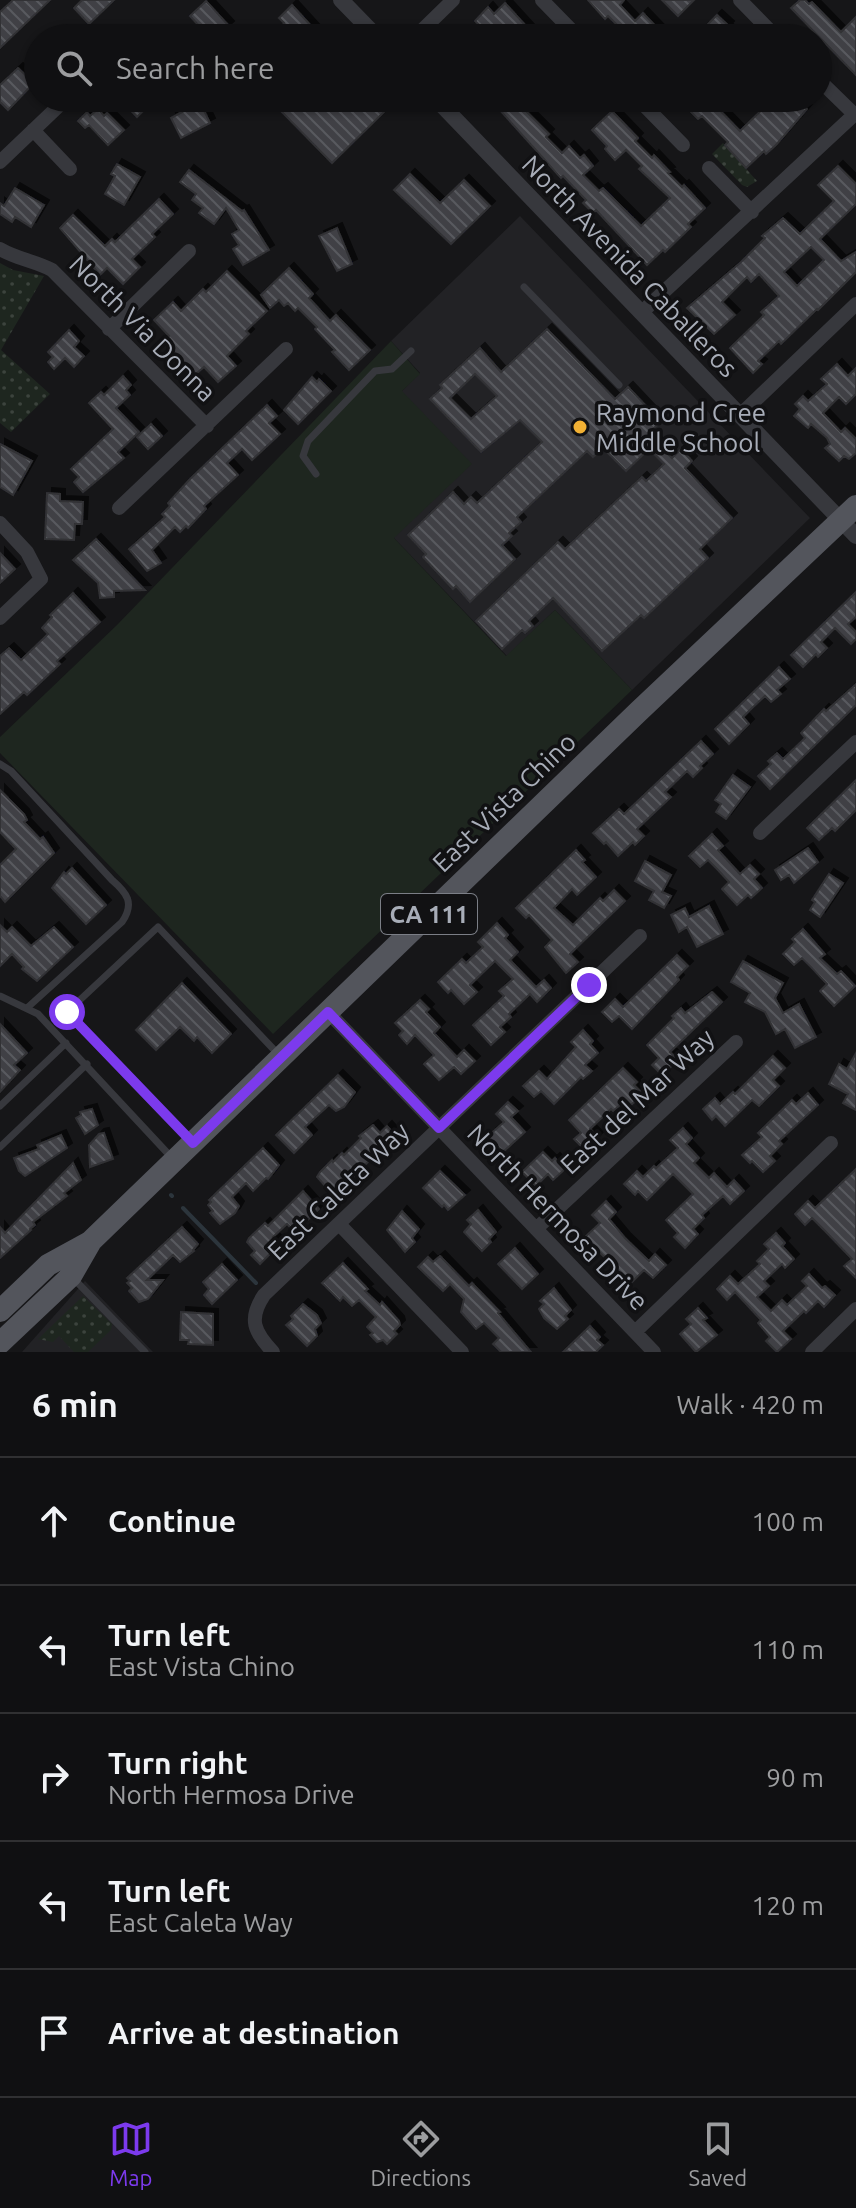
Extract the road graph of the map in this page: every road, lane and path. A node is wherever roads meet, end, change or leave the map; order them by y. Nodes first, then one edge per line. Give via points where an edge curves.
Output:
1 (341, 0) edge
2 (453, 0) edge
3 (542, 0) edge
4 (740, 0) edge
5 (364, 24) edge
6 (428, 24) edge
7 (565, 24) edge
8 (763, 24) edge
9 (832, 92) edge
10 (52, 112) edge
11 (448, 112) edge
12 (651, 112) edge
13 (855, 113) edge
14 (33, 130) junction
15 (683, 145) dead end
16 (0, 162) edge
17 (709, 168) dead end
18 (70, 169) dead end
19 (752, 212) junction
20 (0, 249) edge
21 (189, 251) dead end
22 (524, 287) dead end
23 (856, 304) edge
24 (641, 313) junction
25 (109, 329) junction
26 (286, 349) dead end
27 (411, 351) dead end
28 (619, 385) dead end
29 (740, 415) junction
30 (207, 426) junction
31 (316, 474) dead end
32 (119, 508) dead end
33 (851, 521) edge
34 (0, 523) edge
35 (0, 618) edge
36 (856, 742) edge
37 (0, 764) edge
38 (760, 833) dead end
39 (640, 936) dead end
40 (0, 996) edge
41 (27, 1008) junction
42 (328, 1012) junction
43 (736, 1042) dead end
44 (66, 1043) junction
45 (281, 1057) junction
46 (87, 1064) junction
47 (0, 1106) edge
48 (439, 1128) junction
49 (193, 1143) junction
50 (831, 1143) dead end
51 (0, 1147) edge
52 (174, 1161) junction
53 (339, 1224) junction
54 (536, 1229) junction
55 (90, 1242) junction
56 (71, 1276) junction
57 (856, 1309) edge
58 (0, 1311) edge
59 (635, 1332) junction
60 (0, 1343) edge
61 (145, 1352) edge
62 (273, 1352) edge
63 (462, 1352) edge
64 (654, 1352) edge
65 (812, 1352) edge

1 - 5 street
2 - 6 street
3 - 7 street
4 - 8 street
9 - 13 street
10 - 14 street
11 - 24 street, North Avenida Caballeros
12 - 15 street
13 - 19 street
14 - 16 street
14 - 18 street
17 - 19 street
19 - 24 street
20 - 25 street, North Via Donna via 52,270
21 - 25 street
22 - 28 lane
23 - 29 street
24 - 29 street, North Avenida Caballeros
25 - 30 street, North Via Donna
26 - 30 street
27 - 31 lane via 392,369 375,371 308,441 303,456
29 - 33 street, North Avenida Caballeros
30 - 32 street
33 - 42 main road, East Vista Chino / CA 111
34 - 35 street via 27,552 41,579
36 - 38 street
37 - 41 lane via 129,899 122,922
39 - 48 street, East Caleta Way
40 - 41 lane
41 - 44 lane
42 - 45 main road, East Vista Chino / CA 111
42 - 48 street, North Hermosa Drive
43 - 54 street, East del Mar Way
44 - 46 lane
44 - 47 lane
45 - 49 main road, East Vista Chino / CA 111
45 - 49 lane via 158,927 67,1012
46 - 51 lane
46 - 52 lane
48 - 53 street, East Caleta Way
48 - 54 street, North Hermosa Drive
49 - 52 main road, East Vista Chino / CA 111
50 - 59 street
52 - 55 main road, East Vista Chino / CA 111
53 - 62 street, East Caleta Way via 256,1306 253,1320
53 - 63 street
54 - 59 street, North Hermosa Drive
55 - 56 main road, East Vista Chino / CA 111
55 - 58 main road, East Vista Chino / CA 111 via 48,1265
56 - 60 main road, East Vista Chino / CA 111
56 - 61 lane
57 - 65 street
59 - 64 street, North Hermosa Drive

